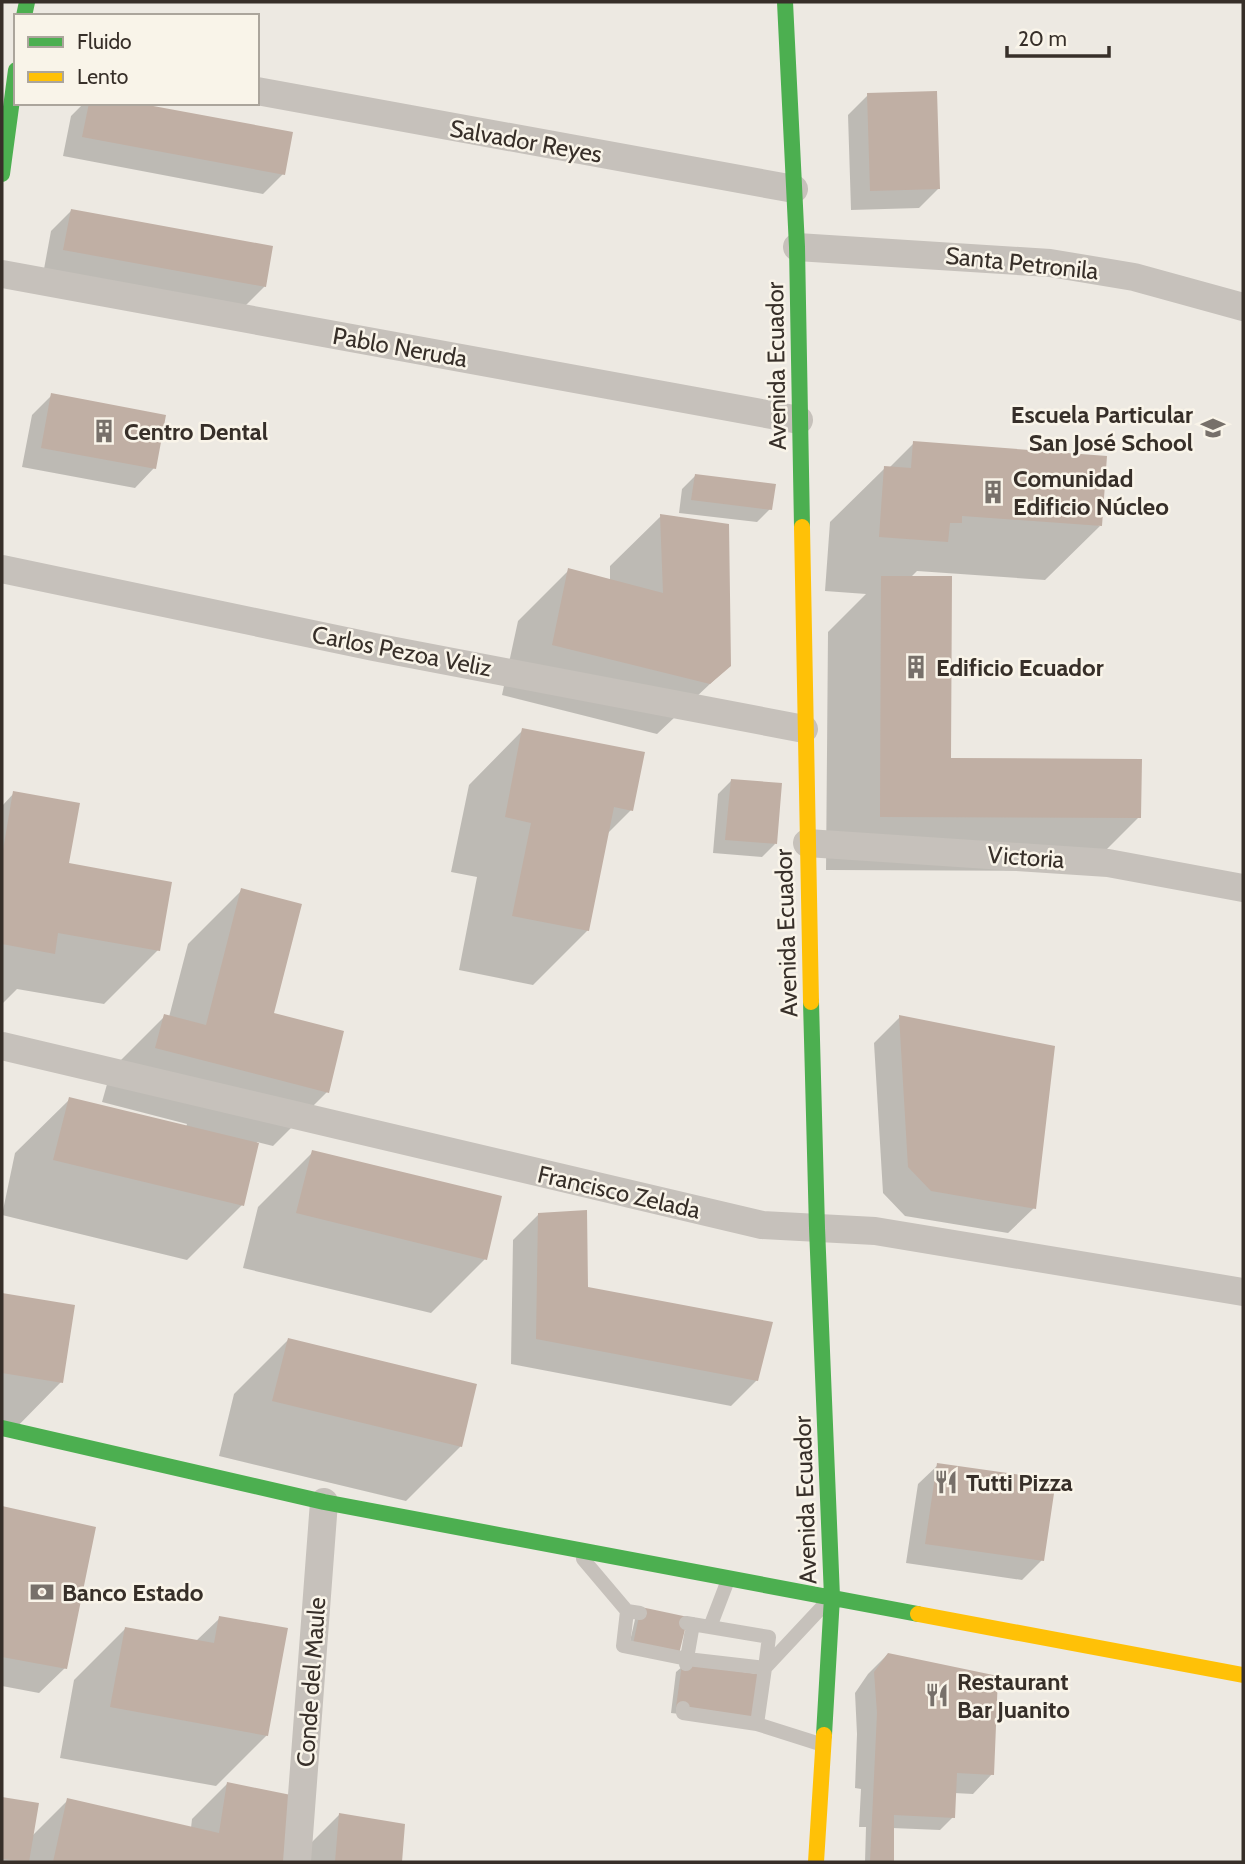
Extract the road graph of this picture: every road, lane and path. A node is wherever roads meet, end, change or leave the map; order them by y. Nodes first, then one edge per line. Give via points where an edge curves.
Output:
1 (785, 2) edge
2 (14, 85) edge
3 (259, 92) edge
4 (2, 174) edge
5 (794, 189) junction
6 (797, 247) junction
7 (2, 274) edge
8 (1243, 307) edge
9 (799, 420) junction
10 (2, 569) edge
11 (804, 729) junction
12 (807, 843) junction
13 (1241, 881) edge
14 (2, 1046) edge
15 (817, 1228) junction
16 (1243, 1292) edge
17 (2, 1428) edge
18 (324, 1503) junction
19 (575, 1549) junction
20 (729, 1578) junction
21 (832, 1597) junction
22 (710, 1627) junction
23 (686, 1662) junction
24 (765, 1668) junction
25 (1243, 1675) edge
26 (683, 1708) dead end
27 (757, 1724) junction
28 (821, 1744) junction
29 (297, 1862) edge
30 (816, 1862) edge

1 - 5 main road, Avenida Ecuador
2 - 4 main road
3 - 5 street, Salvador Reyes
5 - 6 main road, Avenida Ecuador
6 - 8 street, Santa Petronila via 1050,263 1134,277
6 - 9 main road, Avenida Ecuador
7 - 9 street, Pablo Neruda
9 - 11 main road, Avenida Ecuador
10 - 11 street, Carlos Pezoa Veliz via 374,647
11 - 12 main road, Avenida Ecuador
12 - 13 street, Victoria via 1108,863
12 - 15 main road, Avenida Ecuador
14 - 15 street, Francisco Zelada via 762,1225
15 - 16 street, Francisco Zelada via 875,1231
15 - 21 main road, Avenida Ecuador
17 - 18 main road
18 - 19 main road
18 - 29 street, Conde del Maule
19 - 20 main road
19 - 23 lane via 633,1612 623,1646
20 - 21 main road
20 - 22 lane
21 - 24 lane
21 - 25 main road
21 - 28 main road, Avenida Ecuador
22 - 23 lane via 690,1624
22 - 24 lane via 769,1637
23 - 24 lane
24 - 27 lane
26 - 27 lane via 683,1713
27 - 28 lane
28 - 30 main road, Avenida Ecuador

